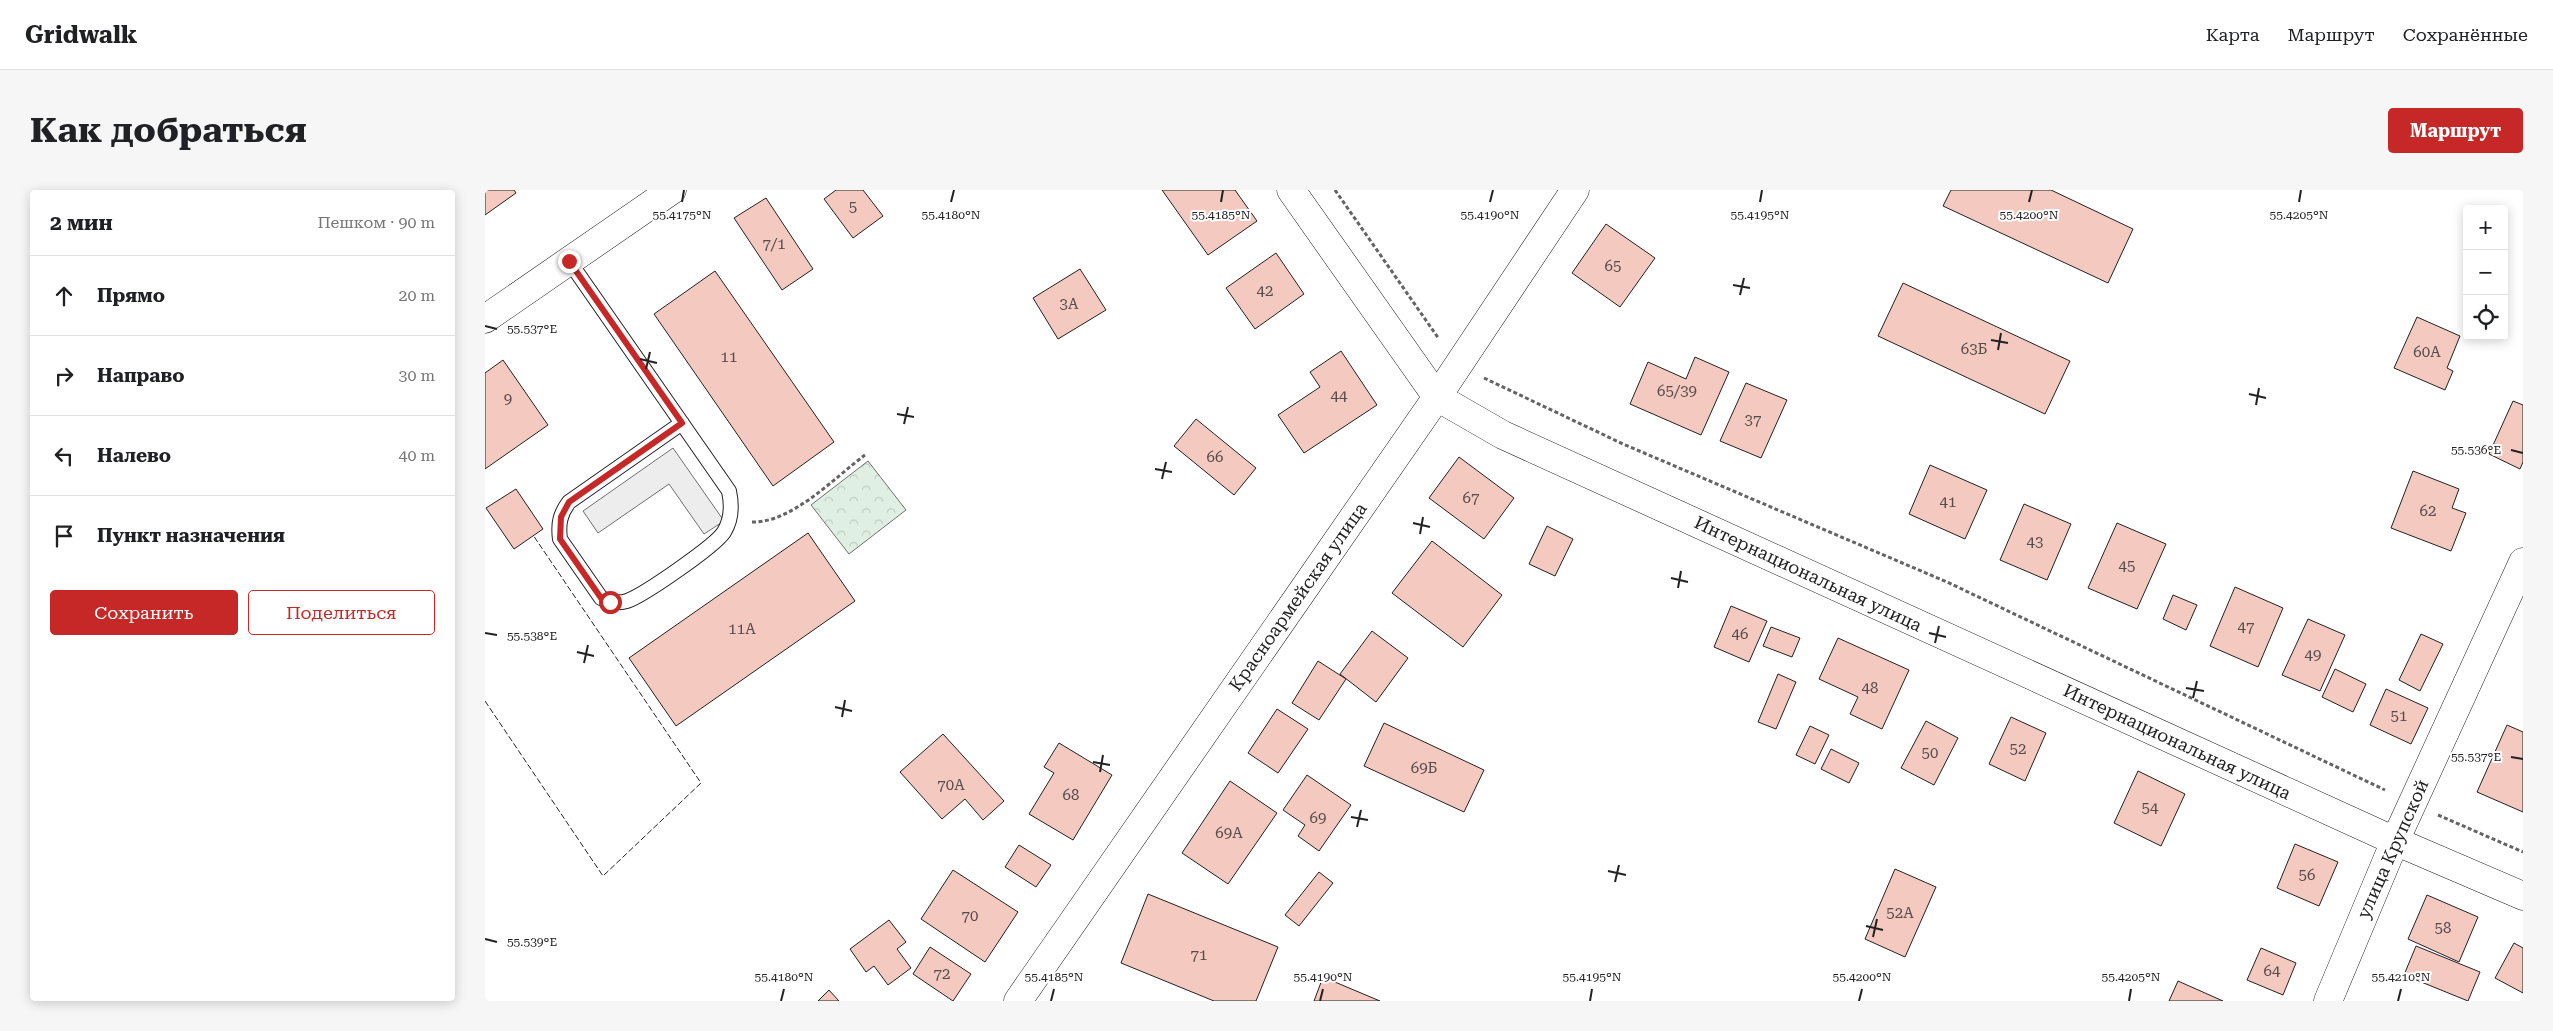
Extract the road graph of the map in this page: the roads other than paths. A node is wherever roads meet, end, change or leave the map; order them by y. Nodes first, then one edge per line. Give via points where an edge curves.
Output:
1 (672, 190) edge
2 (1291, 190) edge
3 (1575, 190) edge
4 (569, 261) junction
5 (485, 319) edge
6 (1437, 397) junction
7 (682, 423) junction
8 (2523, 562) edge
9 (2395, 842) junction
10 (2523, 896) edge
11 (1018, 1001) edge
12 (2328, 1001) edge

1 - 4 main road
2 - 6 main road, Интернациональная улица
3 - 6 main road, Красноармейская улица
4 - 5 main road
4 - 7 lane
6 - 9 main road, Интернациональная улица via 1503,435
6 - 11 main road, Красноармейская улица
7 - 7 lane via 569,502 561,517 560,539 601,598 619,603 635,598 717,541 729,522 729,491
8 - 9 main road, улица Крупской
9 - 10 main road, Интернациональная улица
9 - 12 main road, улица Крупской

